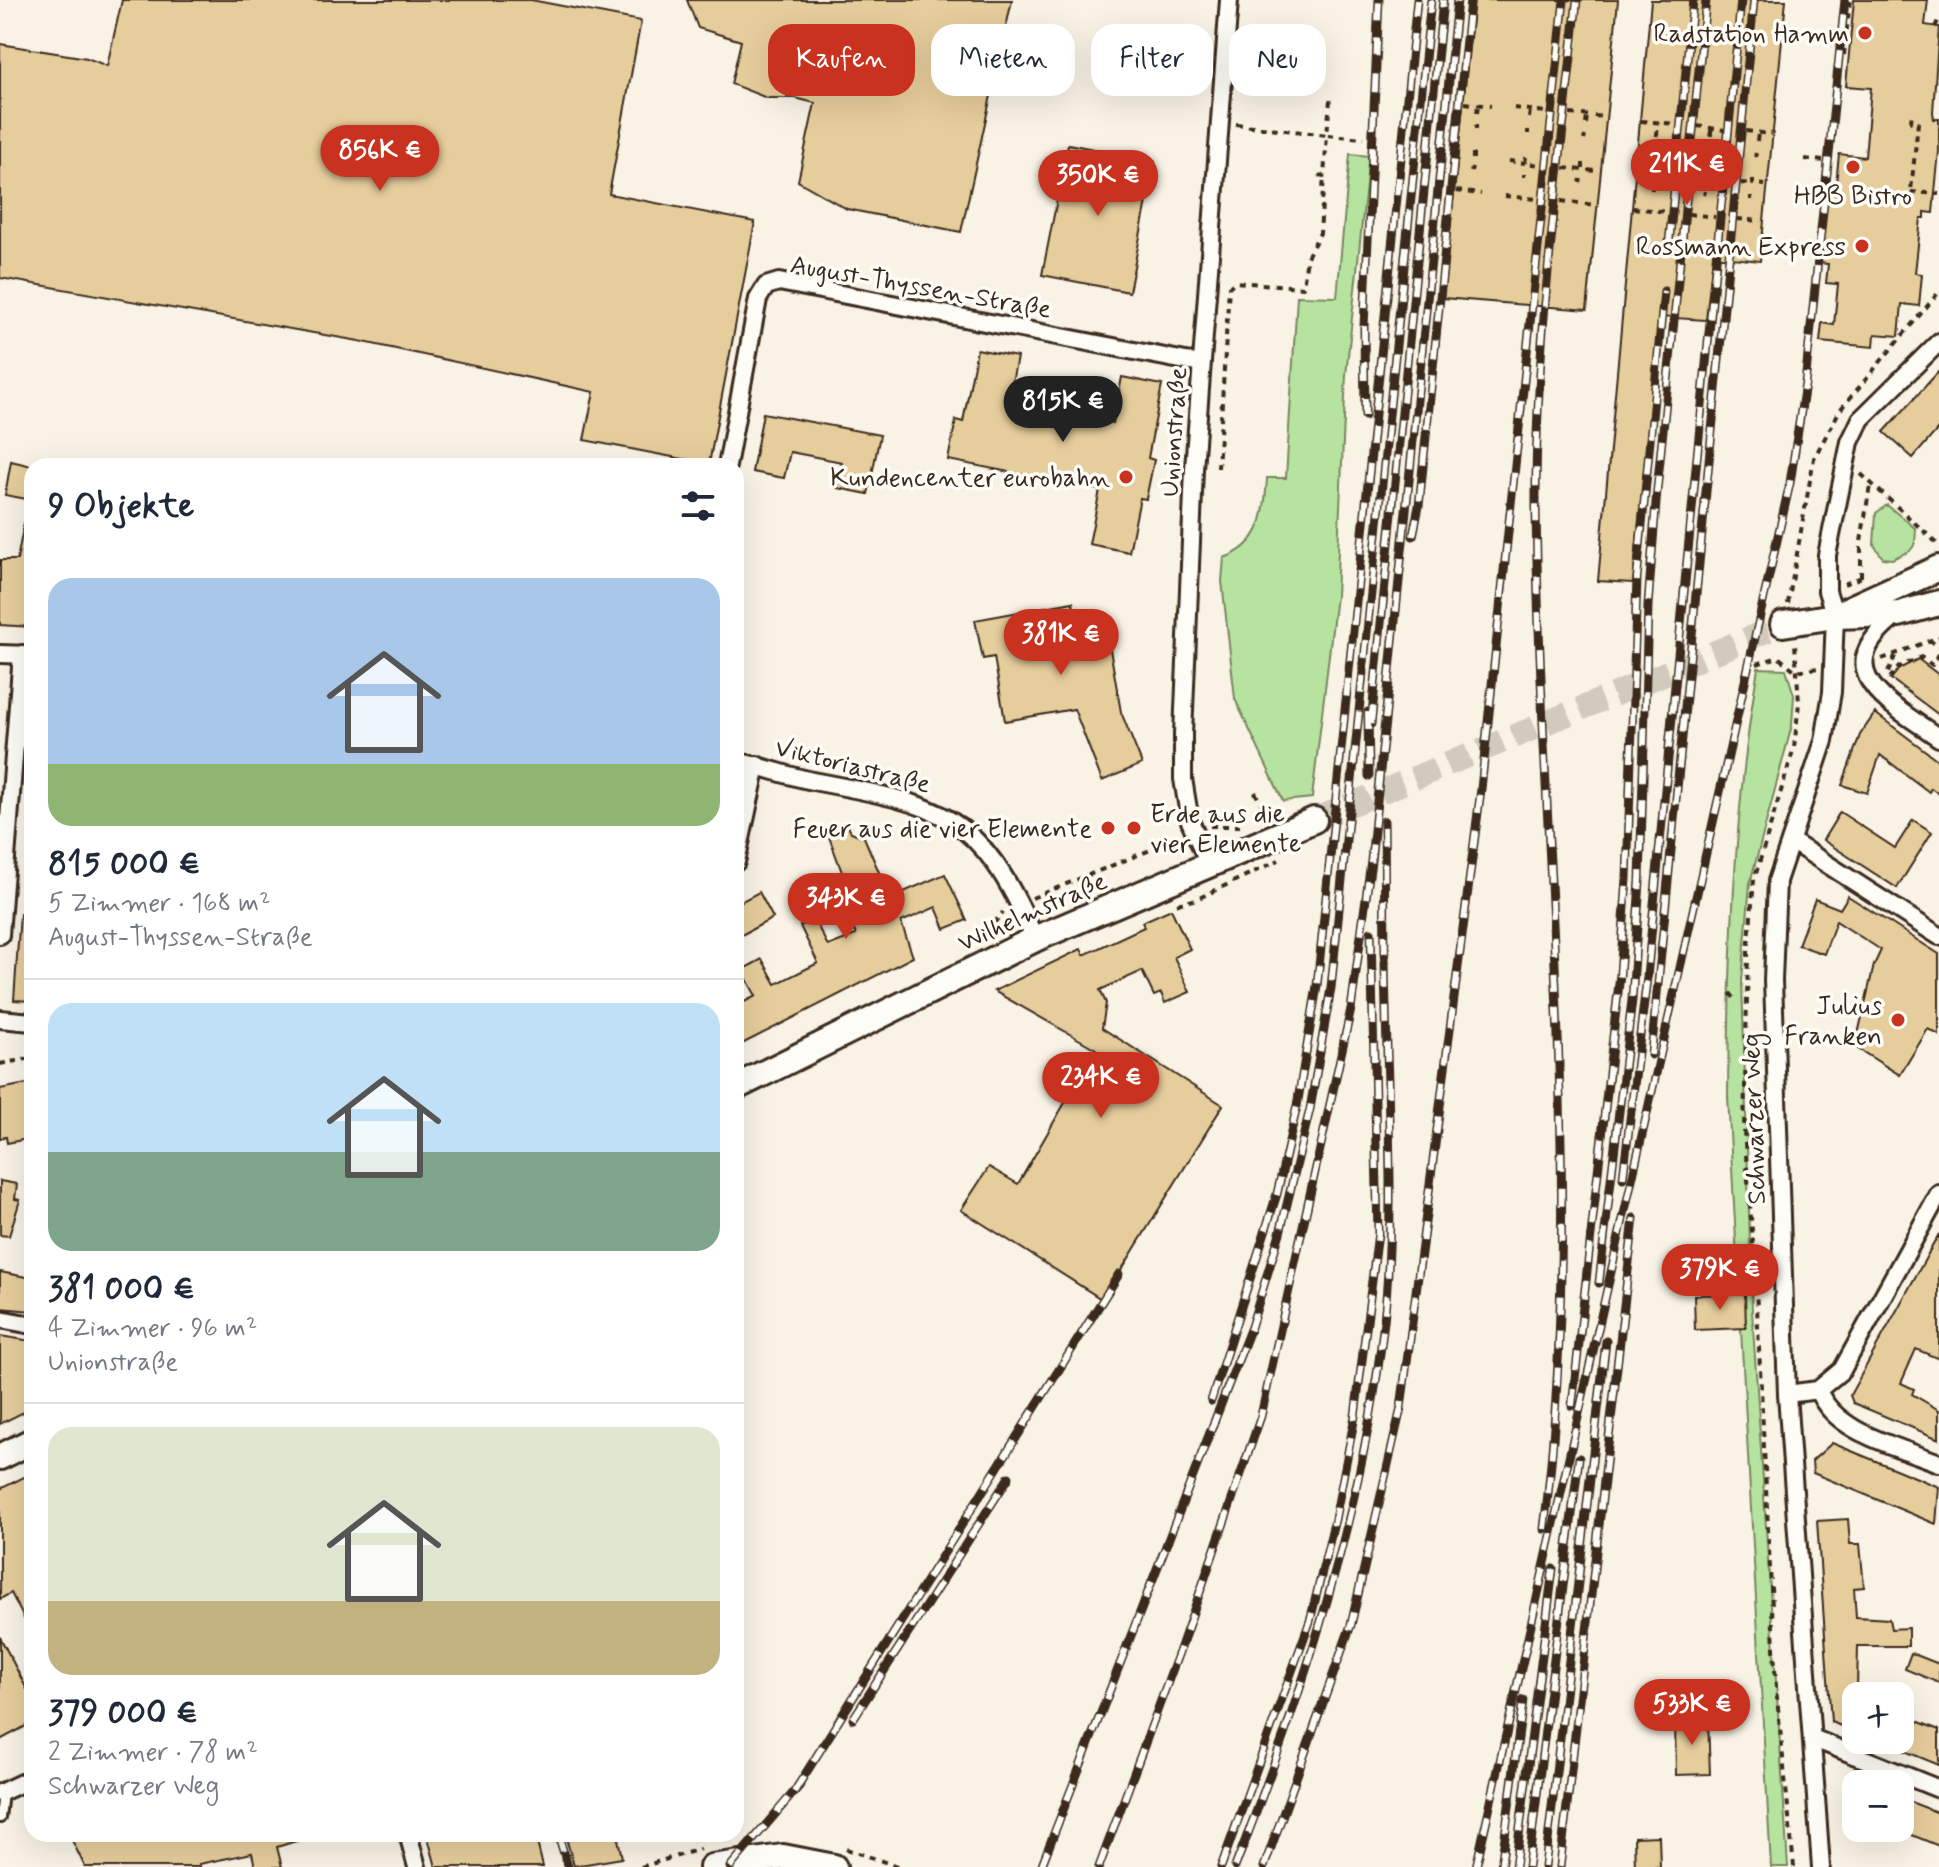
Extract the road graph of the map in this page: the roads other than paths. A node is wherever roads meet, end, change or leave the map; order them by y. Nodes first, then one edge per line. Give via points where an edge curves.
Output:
1 (1229, 0) edge
2 (1939, 342) edge
3 (1201, 364) junction
4 (728, 458) edge
5 (1939, 568) edge
6 (1939, 603) edge
7 (1899, 614) junction
8 (1835, 616) junction
9 (1783, 624) tunnel mouth
10 (0, 654) edge
11 (24, 655) edge
12 (24, 686) edge
13 (1939, 738) edge
14 (744, 763) edge
15 (757, 765) junction
16 (1314, 820) tunnel mouth
17 (744, 825) edge
18 (1791, 841) junction
19 (1208, 862) junction
20 (0, 935) edge
21 (1939, 936) edge
22 (1035, 939) junction
23 (0, 1019) edge
24 (24, 1021) edge
25 (744, 1083) edge
26 (1939, 1194) edge
27 (0, 1319) edge
28 (24, 1324) edge
29 (1818, 1390) junction
30 (1787, 1394) junction
31 (24, 1445) edge
32 (0, 1457) edge
33 (1939, 1463) edge
34 (1812, 1738) junction
35 (24, 1782) edge
36 (1939, 1789) edge
37 (1, 1793) edge
38 (0, 1818) edge
39 (410, 1842) edge
40 (740, 1864) edge
41 (417, 1867) edge
42 (712, 1867) edge
43 (834, 1867) edge
44 (1821, 1867) edge

1 - 3 street, Unionstraße
2 - 8 street, Schwarzer Weg via 1861,419 1846,459 1827,555 1827,591
3 - 4 street, August-Thyssen-Straße via 779,282 766,286 758,299
3 - 19 street, Unionstraße via 1183,779 1190,821
5 - 8 main road
6 - 7 main road
7 - 8 main road
7 - 13 street via 1878,630 1864,663 1874,693
8 - 9 main road
8 - 18 street, Schwarzer Weg via 1824,741
10 - 11 street
12 - 20 street
14 - 15 street, Viktoriastraße
15 - 17 street
15 - 22 street, Viktoriastraße via 892,795 935,810 989,852 1016,894
16 - 19 main road, Wilhelmstraße via 1281,846
18 - 21 street
18 - 30 street, Schwarzer Weg via 1777,881 1773,955
19 - 22 main road, Wilhelmstraße
22 - 25 main road, Wilhelmstraße
23 - 24 street
26 - 29 street via 1842,1370
27 - 28 street
29 - 30 street
29 - 33 street via 1828,1409 1849,1425
30 - 34 street, Schwarzer Weg
31 - 32 main road
34 - 36 street
34 - 44 street, Schwarzer Weg
35 - 37 street
37 - 38 lane
39 - 41 street
40 - 42 main road
40 - 43 main road via 783,1857

